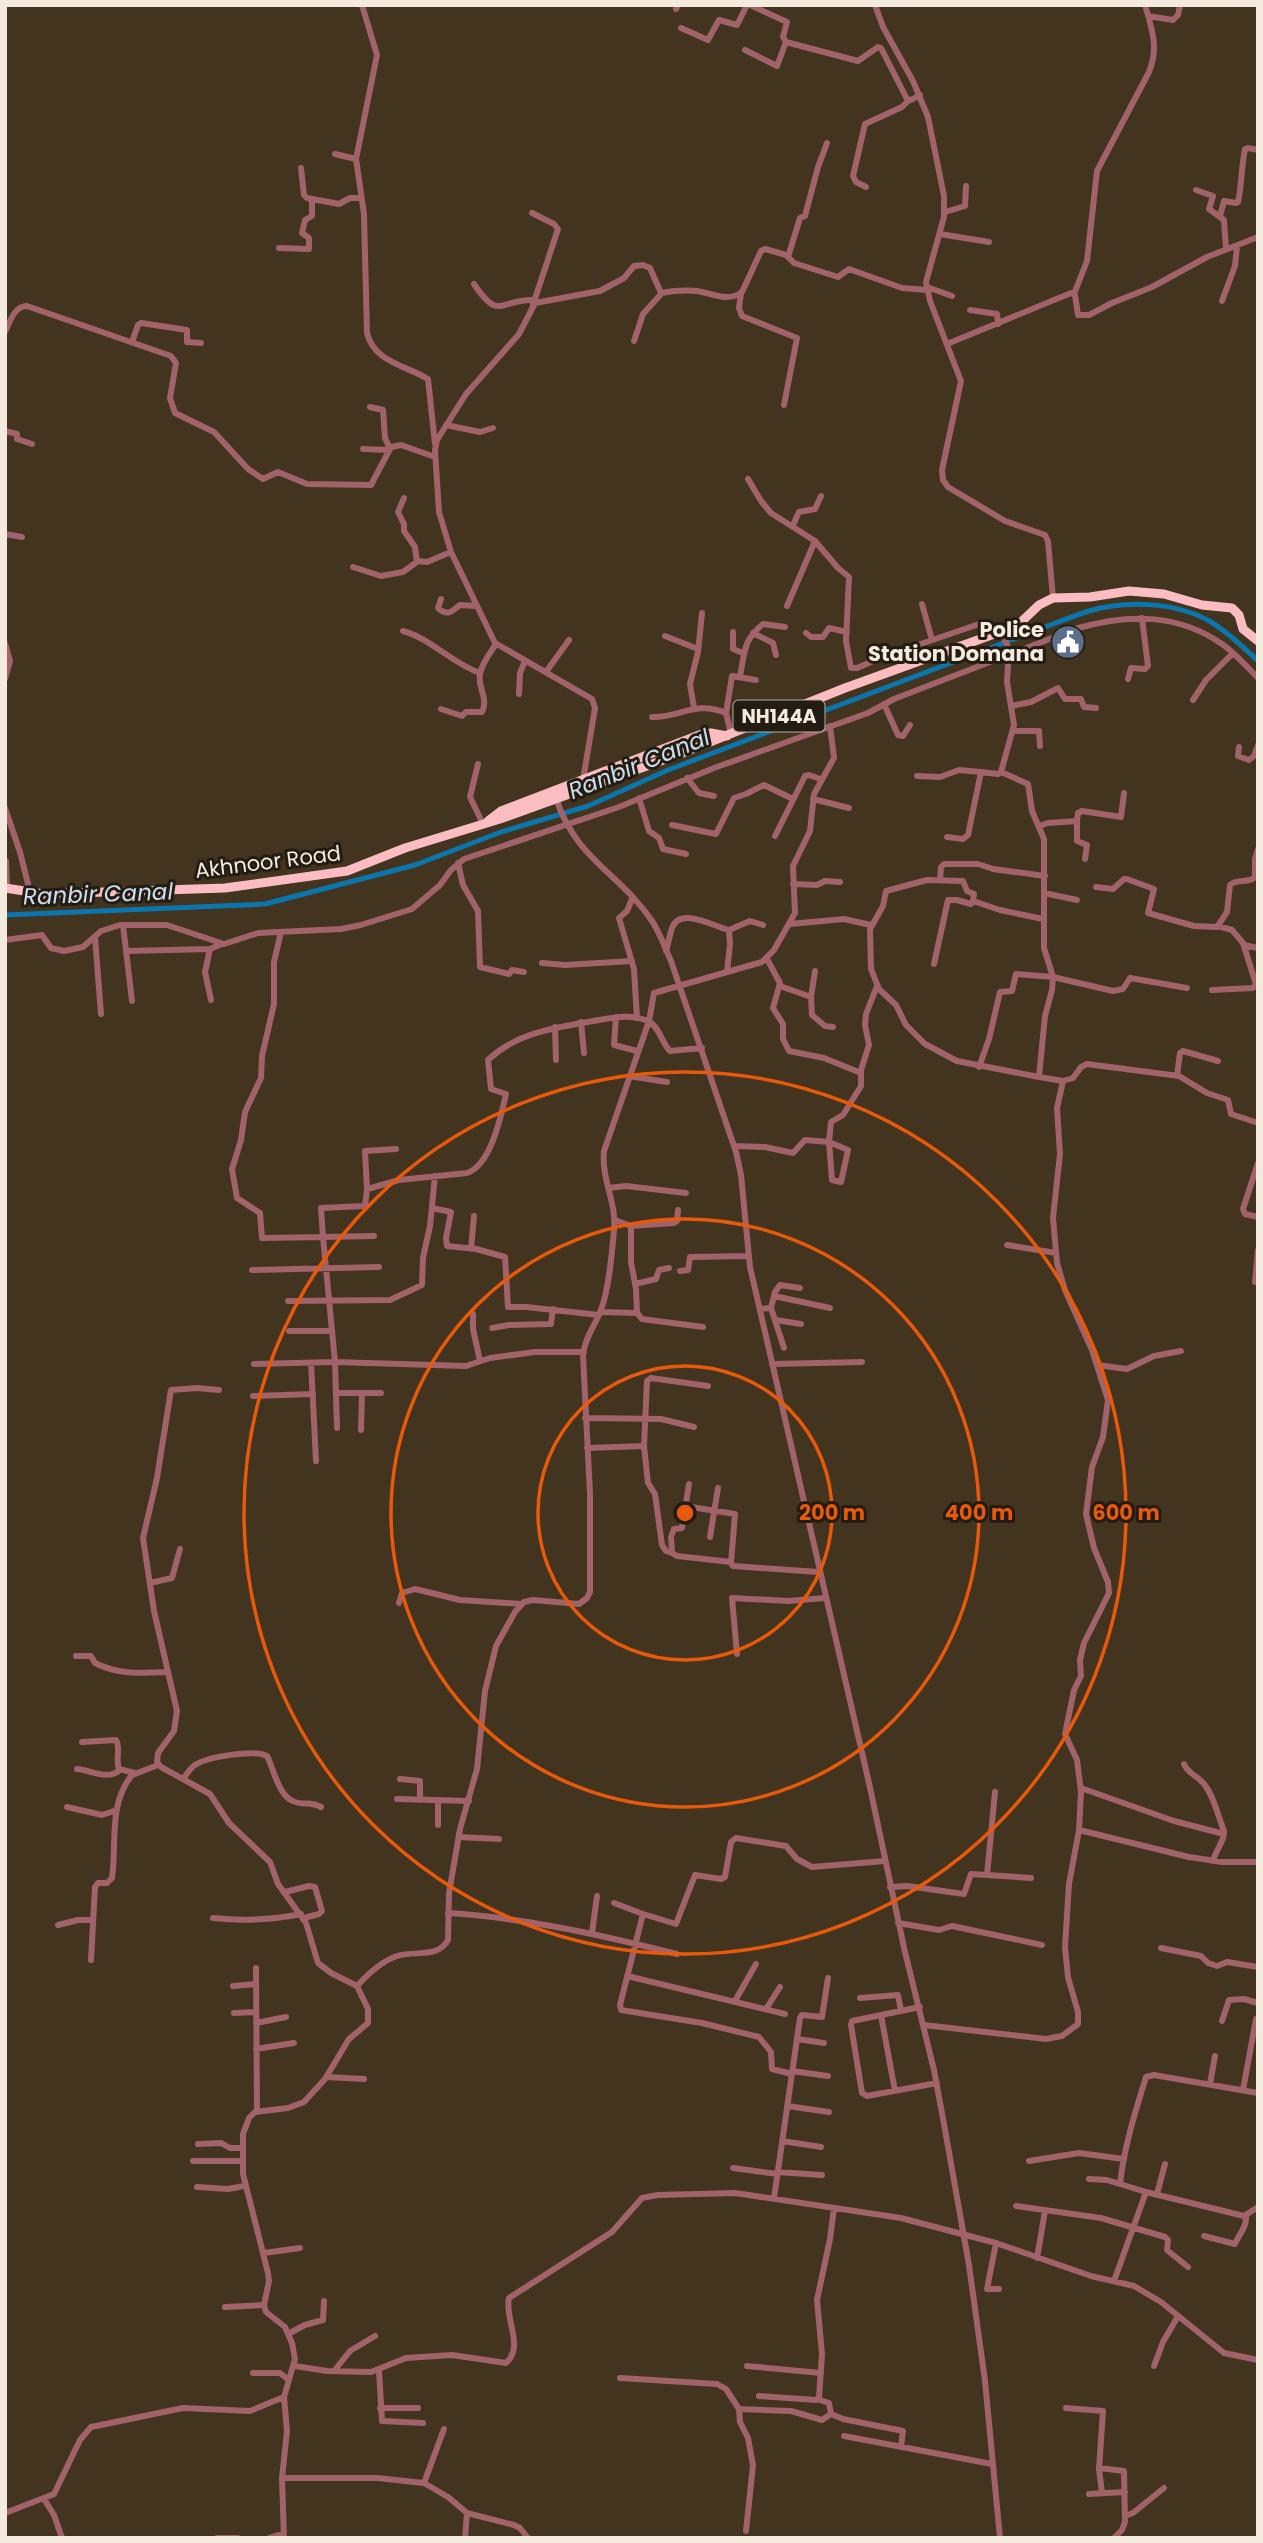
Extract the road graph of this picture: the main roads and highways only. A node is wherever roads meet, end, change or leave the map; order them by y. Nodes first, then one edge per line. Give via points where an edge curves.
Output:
1 (1258, 641) edge
2 (729, 735) junction
3 (484, 824) junction
4 (15, 890) edge

1 - 2 highway, Akhnoor Road / NH144A via 1245,632 1239,615 1227,606 1202,606 1149,592 1053,598 1001,634 845,688
2 - 3 highway, Akhnoor Road / NH144A
2 - 3 highway, Akhnoor Road / NH144A via 702,734 501,811
3 - 4 highway, Akhnoor Road / NH144A via 347,871 247,885 59,894

